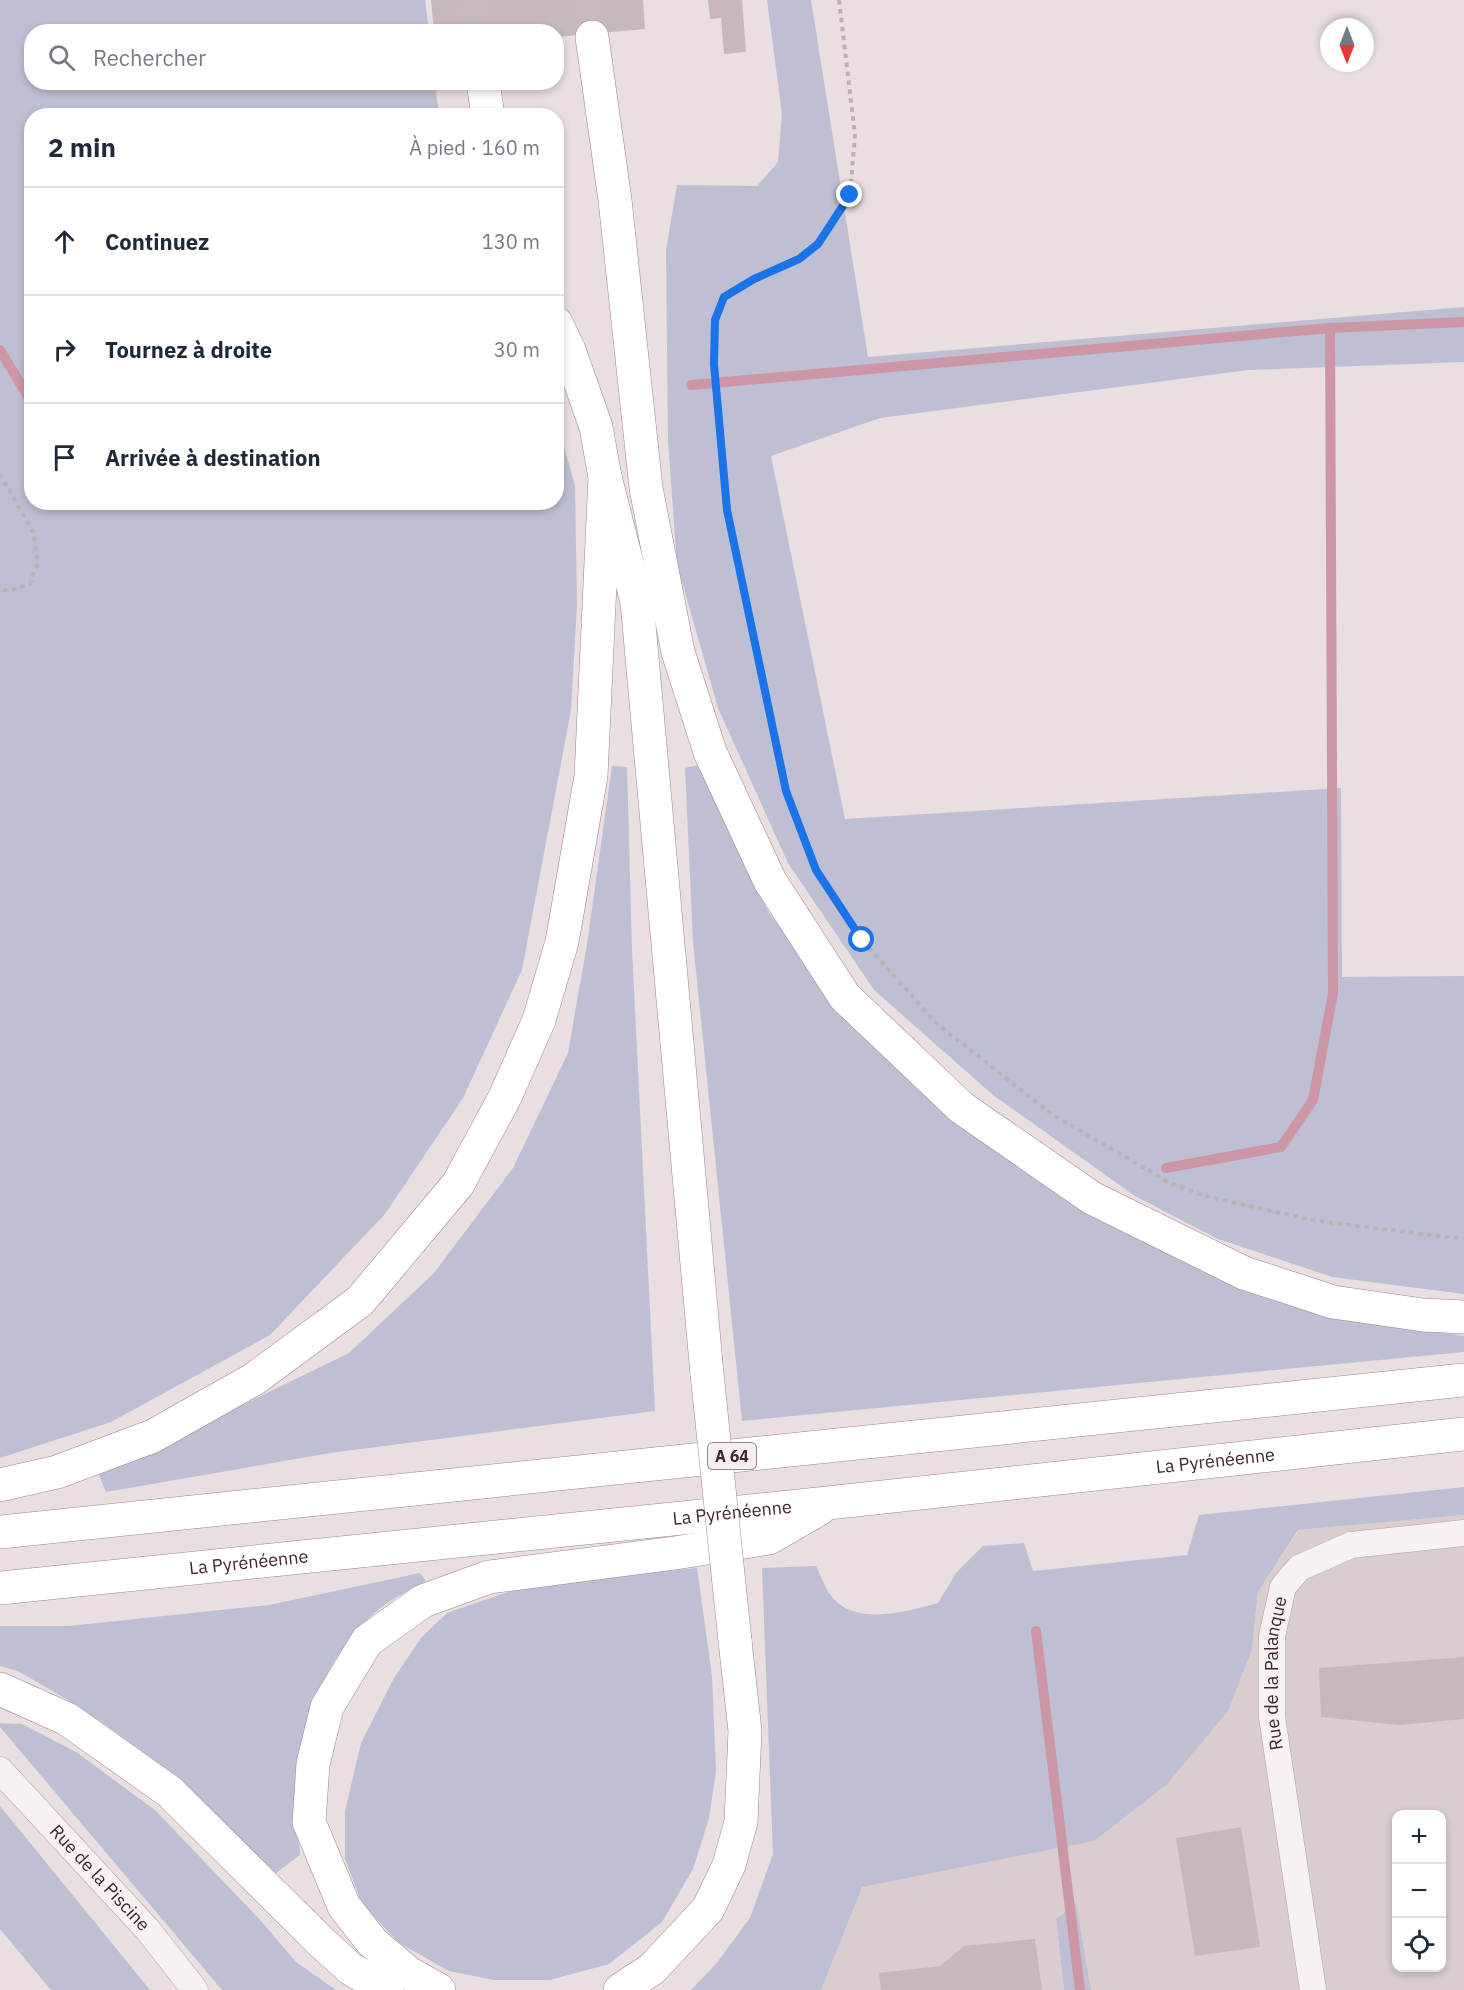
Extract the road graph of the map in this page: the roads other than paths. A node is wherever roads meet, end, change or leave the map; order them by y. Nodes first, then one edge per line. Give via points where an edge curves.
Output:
1 (592, 37) tunnel mouth
2 (484, 90) edge
3 (487, 108) edge
4 (564, 339) edge
5 (605, 477) junction
6 (646, 488) junction
7 (637, 602) junction
8 (1464, 1317) edge
9 (1464, 1380) edge
10 (1464, 1434) edge
11 (0, 1485) edge
12 (828, 1503) junction
13 (0, 1532) edge
14 (1464, 1533) edge
15 (0, 1588) edge
16 (0, 1689) edge
17 (0, 1770) edge
18 (195, 1990) edge
19 (387, 1990) edge
20 (439, 1990) edge
21 (620, 1990) edge
22 (1313, 1990) edge

1 - 6 highway via 615,200
2 - 3 highway
4 - 5 highway via 596,427
5 - 7 highway
5 - 11 highway via 591,776 562,942 539,1020 505,1097 458,1184 360,1301 254,1379 153,1436 57,1472
6 - 7 highway
6 - 8 highway via 678,652 710,752 770,881 845,997 962,1108 1092,1198 1244,1274 1333,1302
7 - 21 highway, bridge via 707,1374 745,1731 741,1822 729,1865 708,1909 652,1969
9 - 13 highway, A 64
10 - 12 highway, La Pyrénéenne
12 - 15 highway, La Pyrénéenne
12 - 20 highway via 769,1538 489,1577 423,1601 367,1641 327,1707 313,1764 309,1822 344,1906 372,1942 410,1974
14 - 22 street, Rue de la Palanque via 1351,1545 1299,1568 1282,1587 1272,1636 1272,1717
16 - 19 highway via 67,1719 170,1792 320,1941 351,1969
17 - 18 street, Rue de la Piscine via 147,1929

